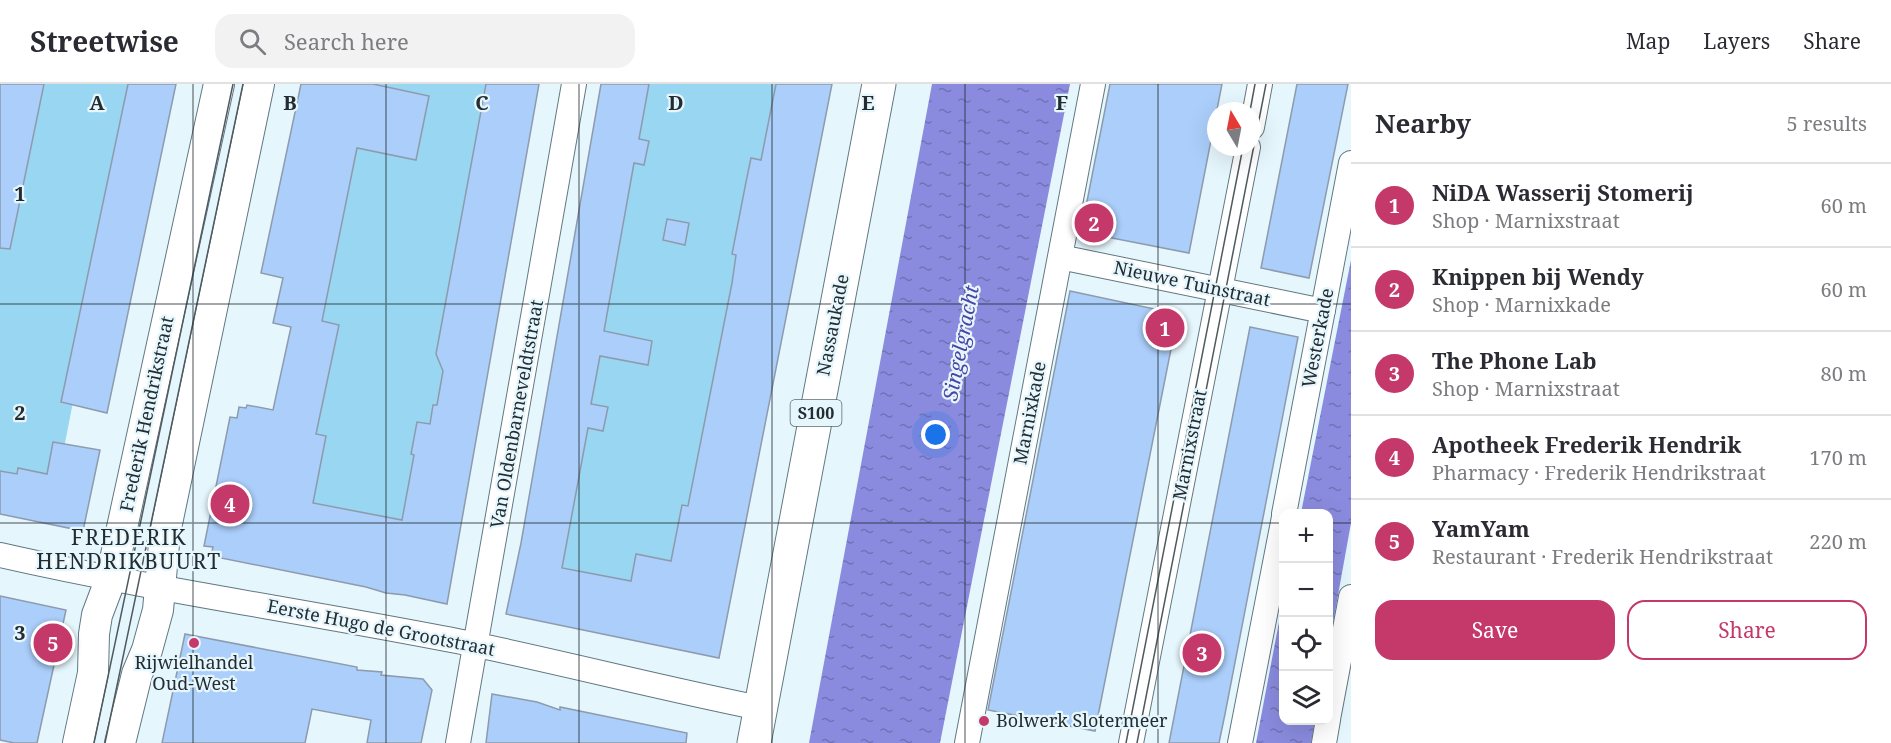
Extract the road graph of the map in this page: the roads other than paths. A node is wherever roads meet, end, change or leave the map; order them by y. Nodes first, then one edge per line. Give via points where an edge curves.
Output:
1 (219, 84) edge
2 (259, 84) edge
3 (574, 84) edge
4 (879, 84) edge
5 (1094, 84) edge
6 (1260, 84) edge
7 (1257, 102) edge
8 (1246, 156) edge
9 (1351, 163) edge
10 (1060, 257) junction
11 (1220, 290) junction
12 (1323, 310) junction
13 (1285, 509) edge
14 (1279, 541) edge
15 (0, 555) edge
16 (111, 578) junction
17 (159, 586) junction
18 (1351, 597) edge
19 (476, 645) junction
20 (1333, 693) edge
21 (760, 708) junction
22 (1327, 725) edge
23 (970, 742) edge
24 (78, 743) edge
25 (120, 743) edge
26 (458, 743) edge
27 (754, 743) edge
28 (1131, 743) edge
29 (1240, 743) edge
30 (1324, 743) edge

1 - 16 street, Frederik Hendrikstraat
2 - 17 street via 165,533
3 - 19 street, Van Oldenbarneveldtstraat
4 - 21 main road, Nassaukade / S100
5 - 10 street, Marnixkade
6 - 7 street
8 - 11 street, Marnixstraat
9 - 12 street, Westerkade
10 - 11 street, Nieuwe Tuinstraat
10 - 23 street, Marnixkade
11 - 12 street, Nieuwe Tuinstraat
11 - 28 street, Marnixstraat
12 - 13 street, Westerkade
14 - 29 street, Westerkade
15 - 16 street, Eerste Hugo de Grootstraat
16 - 17 street, Eerste Hugo de Grootstraat
16 - 24 street, Frederik Hendrikstraat via 97,615 93,673
17 - 19 street, Eerste Hugo de Grootstraat
17 - 25 street via 158,610
18 - 20 street
19 - 21 street, Eerste Hugo de Grootstraat
19 - 26 street, Van Oldenbarneveldtstraat
21 - 27 main road, Nassaukade / S100
22 - 30 street

